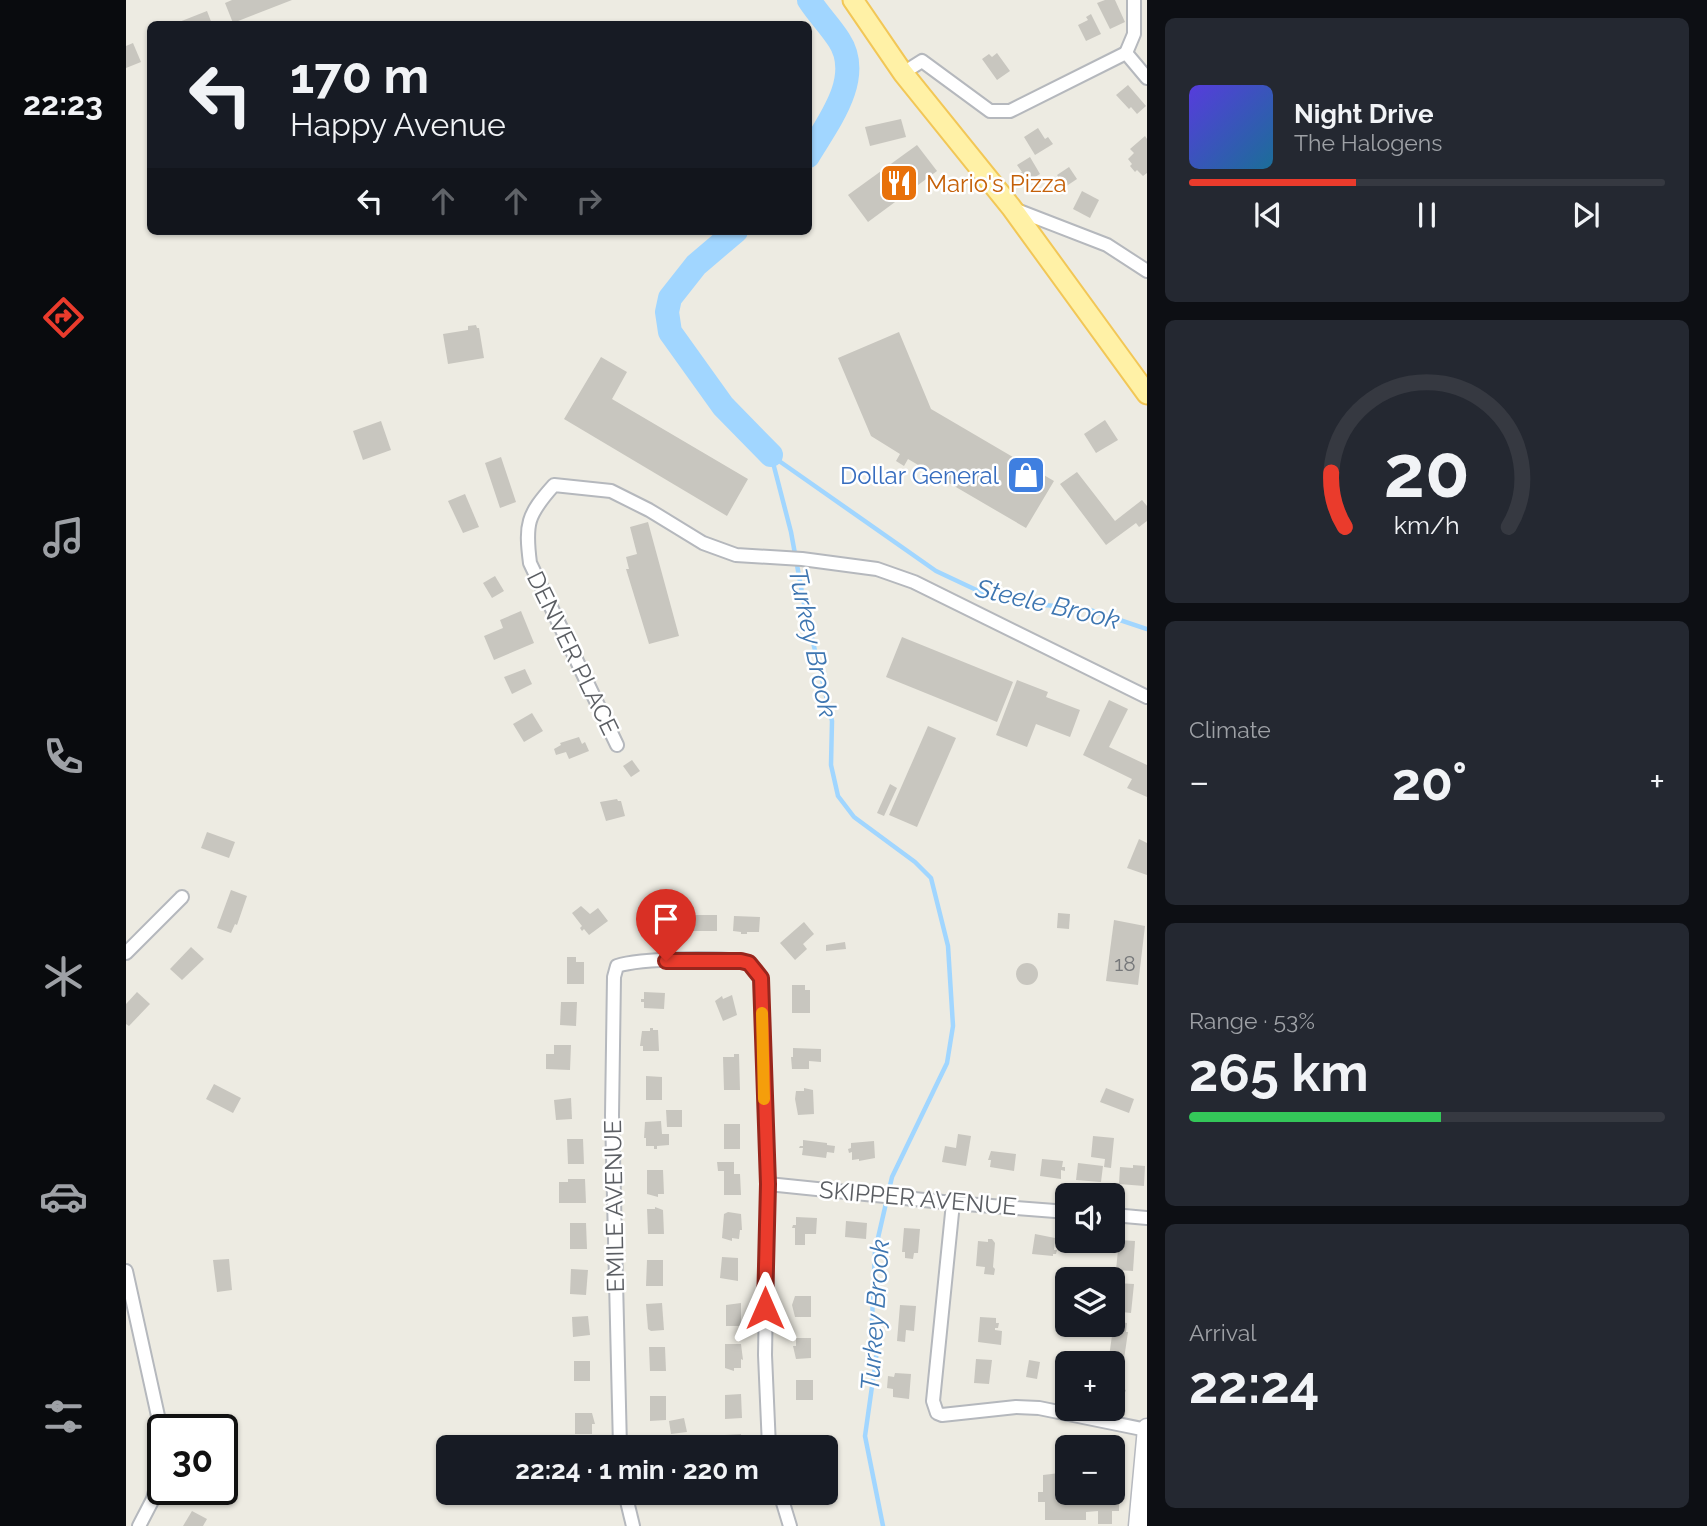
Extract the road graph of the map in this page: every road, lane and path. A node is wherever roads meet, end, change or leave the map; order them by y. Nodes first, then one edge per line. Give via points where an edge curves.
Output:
1 (853, 0) edge
2 (1134, 0) edge
3 (1126, 53) junction
4 (903, 73) junction
5 (1147, 78) edge
6 (1011, 207) junction
7 (1147, 271) edge
8 (1147, 394) edge
9 (1147, 697) edge
10 (617, 745) dead end
11 (182, 897) dead end
12 (126, 953) edge
13 (768, 1184) junction
14 (953, 1203) junction
15 (1055, 1211) edge
16 (1125, 1216) edge
17 (1147, 1218) edge
18 (126, 1271) edge
19 (1147, 1429) edge
20 (620, 1435) edge
21 (768, 1435) edge
22 (628, 1505) edge
23 (784, 1505) edge
24 (139, 1526) edge
25 (633, 1526) edge
26 (790, 1526) edge
27 (1138, 1526) edge

1 - 4 main road
2 - 3 street via 1134,34
3 - 4 street via 1010,111 990,111 922,61
3 - 5 street
4 - 6 main road
6 - 7 street via 1107,245
6 - 8 main road
9 - 10 street, DENVER PLACE via 914,582 877,569 736,555 702,543 611,491 554,485 535,506 526,534 530,563
11 - 12 street
13 - 14 street, SKIPPER AVENUE
13 - 20 street, EMILE AVENUE via 762,989 757,970 741,961 617,966 612,1115
13 - 21 street
14 - 15 street, SKIPPER AVENUE
14 - 19 street via 933,1401 937,1413 1039,1408
16 - 17 street
18 - 24 street via 160,1425 162,1464 153,1499
19 - 27 main road
22 - 25 street
23 - 26 street

